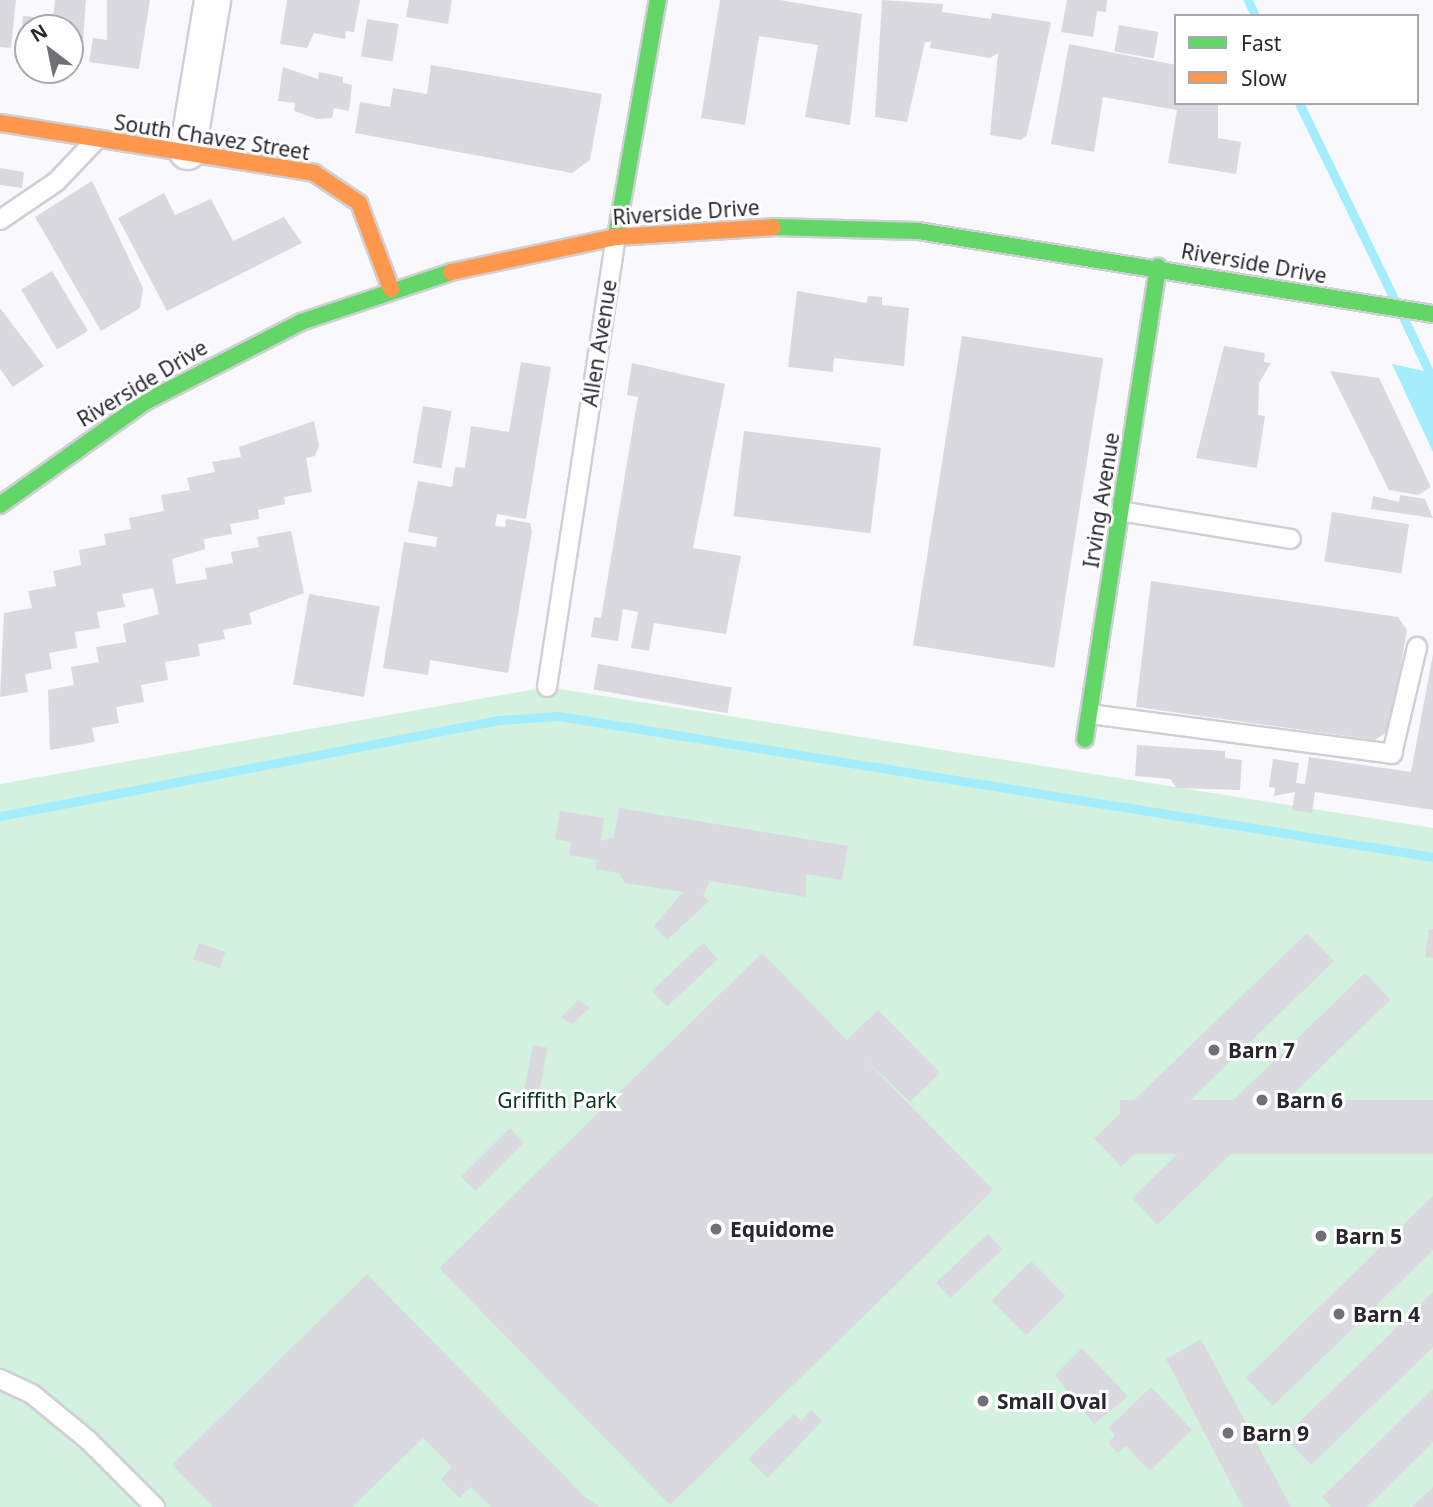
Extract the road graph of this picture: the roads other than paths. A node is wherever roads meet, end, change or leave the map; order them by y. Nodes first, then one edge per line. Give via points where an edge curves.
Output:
1 (212, 0) edge
2 (658, 0) edge
3 (0, 123) edge
4 (97, 140) junction
5 (187, 151) junction
6 (0, 220) edge
7 (616, 237) junction
8 (1158, 267) junction
9 (391, 289) junction
10 (1433, 314) edge
11 (0, 505) edge
12 (1120, 511) junction
13 (1291, 539) dead end
14 (1418, 647) dead end
15 (547, 687) dead end
16 (1090, 714) junction
17 (1086, 740) dead end
18 (0, 1379) edge
19 (155, 1507) edge

1 - 5 street
2 - 7 main road, Allen Avenue
3 - 4 main road, South Chavez Street
4 - 5 main road, South Chavez Street
4 - 6 lane via 57,182
5 - 9 main road, South Chavez Street via 314,173 342,187 370,223
7 - 8 main road, Riverside Drive via 846,226 918,231
7 - 9 main road, Riverside Drive via 520,254
7 - 15 lane, Allen Avenue
8 - 10 main road, Riverside Drive
8 - 12 main road, Irving Avenue
9 - 11 main road, Riverside Drive via 301,322 206,368 76,448
12 - 13 lane
12 - 16 main road, Irving Avenue
14 - 16 lane via 1392,754
16 - 17 main road, Irving Avenue
18 - 19 lane via 32,1394 88,1440

